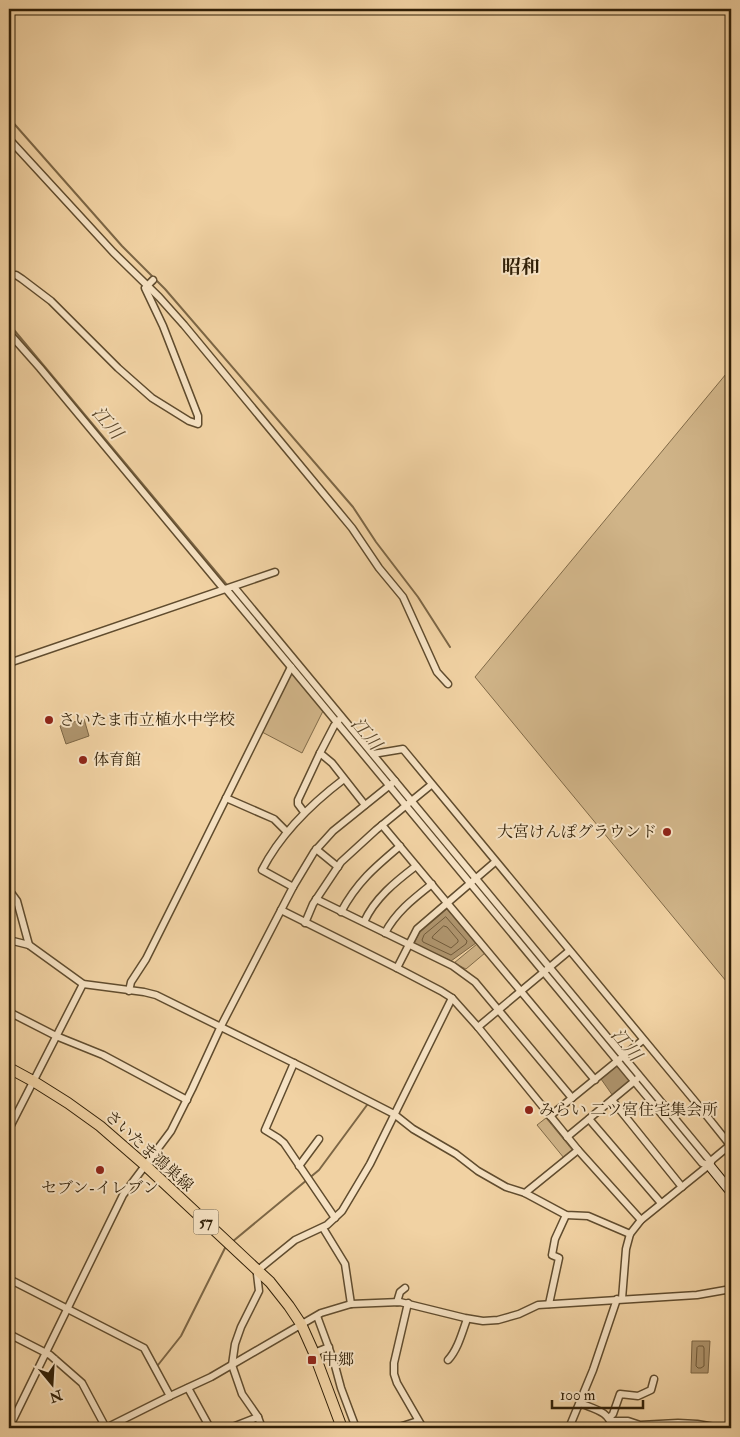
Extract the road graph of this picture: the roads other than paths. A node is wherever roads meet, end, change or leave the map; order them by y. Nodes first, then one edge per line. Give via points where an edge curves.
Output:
1 (9, 139) edge
2 (9, 276) edge
3 (153, 280) dead end
4 (148, 286) junction
5 (9, 333) edge
6 (275, 572) dead end
7 (230, 588) junction
8 (9, 663) edge
9 (291, 667) junction
10 (448, 684) dead end
11 (339, 720) junction
12 (320, 753) junction
13 (373, 754) junction
14 (344, 779) junction
15 (392, 783) junction
16 (431, 785) junction
17 (226, 798) junction
18 (408, 803) junction
19 (364, 805) junction
20 (304, 812) junction
21 (382, 825) junction
22 (287, 832) junction
23 (400, 846) junction
24 (316, 849) junction
25 (495, 862) junction
26 (416, 866) junction
27 (338, 867) junction
28 (473, 880) junction
29 (432, 884) junction
30 (292, 887) junction
31 (9, 890) edge
32 (316, 899) junction
33 (447, 903) junction
34 (281, 910) junction
35 (342, 912) junction
36 (364, 922) junction
37 (305, 923) junction
38 (385, 933) junction
39 (9, 940) edge
40 (409, 944) junction
41 (29, 946) junction
42 (569, 951) junction
43 (397, 968) junction
44 (547, 970) junction
45 (83, 984) junction
46 (129, 991) junction
47 (521, 991) junction
48 (452, 998) junction
49 (499, 1010) junction
50 (9, 1012) edge
51 (221, 1026) junction
52 (478, 1027) junction
53 (56, 1036) junction
54 (643, 1040) junction
55 (620, 1058) junction
56 (294, 1063) junction
57 (9, 1068) edge
58 (637, 1079) junction
59 (595, 1080) junction
60 (33, 1081) junction
61 (572, 1098) junction
62 (187, 1100) junction
63 (612, 1100) junction
64 (394, 1114) junction
65 (550, 1116) junction
66 (589, 1119) junction
67 (9, 1129) edge
68 (567, 1137) junction
69 (319, 1139) dead end
70 (578, 1150) junction
71 (710, 1164) junction
72 (146, 1166) junction
73 (299, 1166) junction
74 (682, 1187) junction
75 (731, 1192) edge
76 (525, 1193) junction
77 (661, 1203) junction
78 (566, 1215) junction
79 (335, 1218) junction
80 (641, 1220) junction
81 (322, 1228) junction
82 (630, 1234) junction
83 (258, 1270) junction
84 (9, 1279) edge
85 (404, 1288) dead end
86 (731, 1289) edge
87 (620, 1299) junction
88 (397, 1302) junction
89 (408, 1303) junction
90 (351, 1304) junction
91 (549, 1304) junction
92 (67, 1309) junction
93 (317, 1316) junction
94 (467, 1319) junction
95 (301, 1324) junction
96 (9, 1334) edge
97 (329, 1347) junction
98 (46, 1353) junction
99 (314, 1353) junction
100 (448, 1360) dead end
101 (232, 1365) junction
102 (654, 1379) dead end
103 (188, 1388) junction
104 (170, 1396) junction
105 (580, 1403) junction
106 (258, 1417) junction
107 (418, 1421) junction
108 (610, 1423) edge
109 (9, 1428) edge
110 (106, 1428) edge
111 (210, 1428) edge
112 (230, 1428) edge
113 (262, 1428) edge
114 (342, 1428) edge
115 (356, 1428) edge
116 (396, 1428) edge
117 (423, 1428) edge
118 (569, 1428) edge
119 (721, 1428) edge

1 - 4 street
2 - 4 street via 22,279 51,301 152,398 198,424 198,416 163,326 145,288
3 - 4 street
4 - 10 street via 346,519 403,597 437,672
5 - 7 street via 223,588
6 - 7 street
7 - 8 street
7 - 9 street
7 - 11 street
9 - 11 street
9 - 17 street
11 - 12 street
11 - 13 street
11 - 15 street
12 - 14 street
12 - 20 street via 298,800
13 - 15 street
13 - 16 street via 402,750
14 - 19 street
14 - 20 street
15 - 18 street
15 - 19 street
16 - 18 street
16 - 25 street
17 - 22 street via 274,819
17 - 46 street
18 - 21 street
18 - 28 street
19 - 24 street
20 - 22 street
21 - 23 street
21 - 27 street
22 - 30 street via 262,870
23 - 26 street
23 - 35 street via 356,887
24 - 27 street
24 - 30 street
25 - 28 street
25 - 42 street
26 - 29 street
26 - 36 street via 377,899
27 - 32 street
28 - 33 street
28 - 44 street
29 - 33 street
29 - 38 street via 396,915
30 - 34 street
31 - 41 street via 17,902
32 - 35 street
32 - 37 street
33 - 40 street via 417,929
33 - 47 street
34 - 37 street
34 - 51 street
35 - 36 street
36 - 38 street
37 - 43 street
38 - 40 street
39 - 41 street
40 - 43 street
40 - 49 street via 453,966 475,982
41 - 45 street
42 - 44 street
42 - 54 street
43 - 48 street
44 - 47 street
44 - 55 street
45 - 46 street
45 - 53 street
46 - 51 street via 156,996
47 - 49 street
47 - 59 street
48 - 52 street
48 - 64 street
49 - 52 street
49 - 61 street
50 - 53 street
51 - 56 street
51 - 62 street
52 - 65 street
53 - 60 street
53 - 62 street via 103,1055
54 - 55 street
54 - 71 street via 730,1145
55 - 58 street
55 - 59 street
56 - 64 street
56 - 73 street via 265,1130 284,1143
57 - 60 main road, さいたま鴻巣線 / 57
58 - 63 street
58 - 71 street via 702,1163
59 - 61 street
60 - 67 street
60 - 72 main road, さいたま鴻巣線 / 57 via 84,1114
61 - 65 street
62 - 72 street via 171,1131
63 - 66 street
63 - 74 street
64 - 76 street via 478,1171 506,1187
64 - 79 street via 370,1164
65 - 68 street
66 - 68 street
66 - 77 street
68 - 70 street
69 - 73 street
70 - 76 street
70 - 80 street
71 - 74 street
71 - 75 street
72 - 83 main road, さいたま鴻巣線 / 57
72 - 92 street via 123,1195
73 - 79 street
74 - 77 street
76 - 78 street
77 - 80 street
78 - 82 street via 588,1216
78 - 91 street via 555,1239 552,1255 559,1258
79 - 81 street
80 - 82 street
81 - 83 street via 295,1240
81 - 90 street via 345,1264
82 - 87 street
83 - 95 main road, さいたま鴻巣線 / 57
83 - 101 street via 259,1291 241,1327
84 - 92 street
85 - 88 street
86 - 87 street via 697,1295
87 - 91 street
87 - 105 street
88 - 89 street
88 - 90 street
89 - 94 street
89 - 107 street via 394,1374
90 - 93 street
91 - 94 street via 498,1320
92 - 98 street
92 - 104 street via 144,1348
93 - 95 street
93 - 97 street
94 - 100 street
95 - 99 main road, さいたま鴻巣線 / 57
95 - 101 street
96 - 98 street
97 - 99 street
97 - 115 street
98 - 109 street
98 - 110 street via 85,1386
99 - 114 main road, さいたま鴻巣線 / 57
101 - 103 street
101 - 106 street via 242,1394
102 - 108 street via 651,1390 638,1396 620,1394
103 - 104 street
103 - 111 street
104 - 110 street
105 - 108 street via 604,1412
105 - 118 street
106 - 112 street
106 - 113 street
107 - 116 street
107 - 117 street
108 - 119 street via 687,1423

